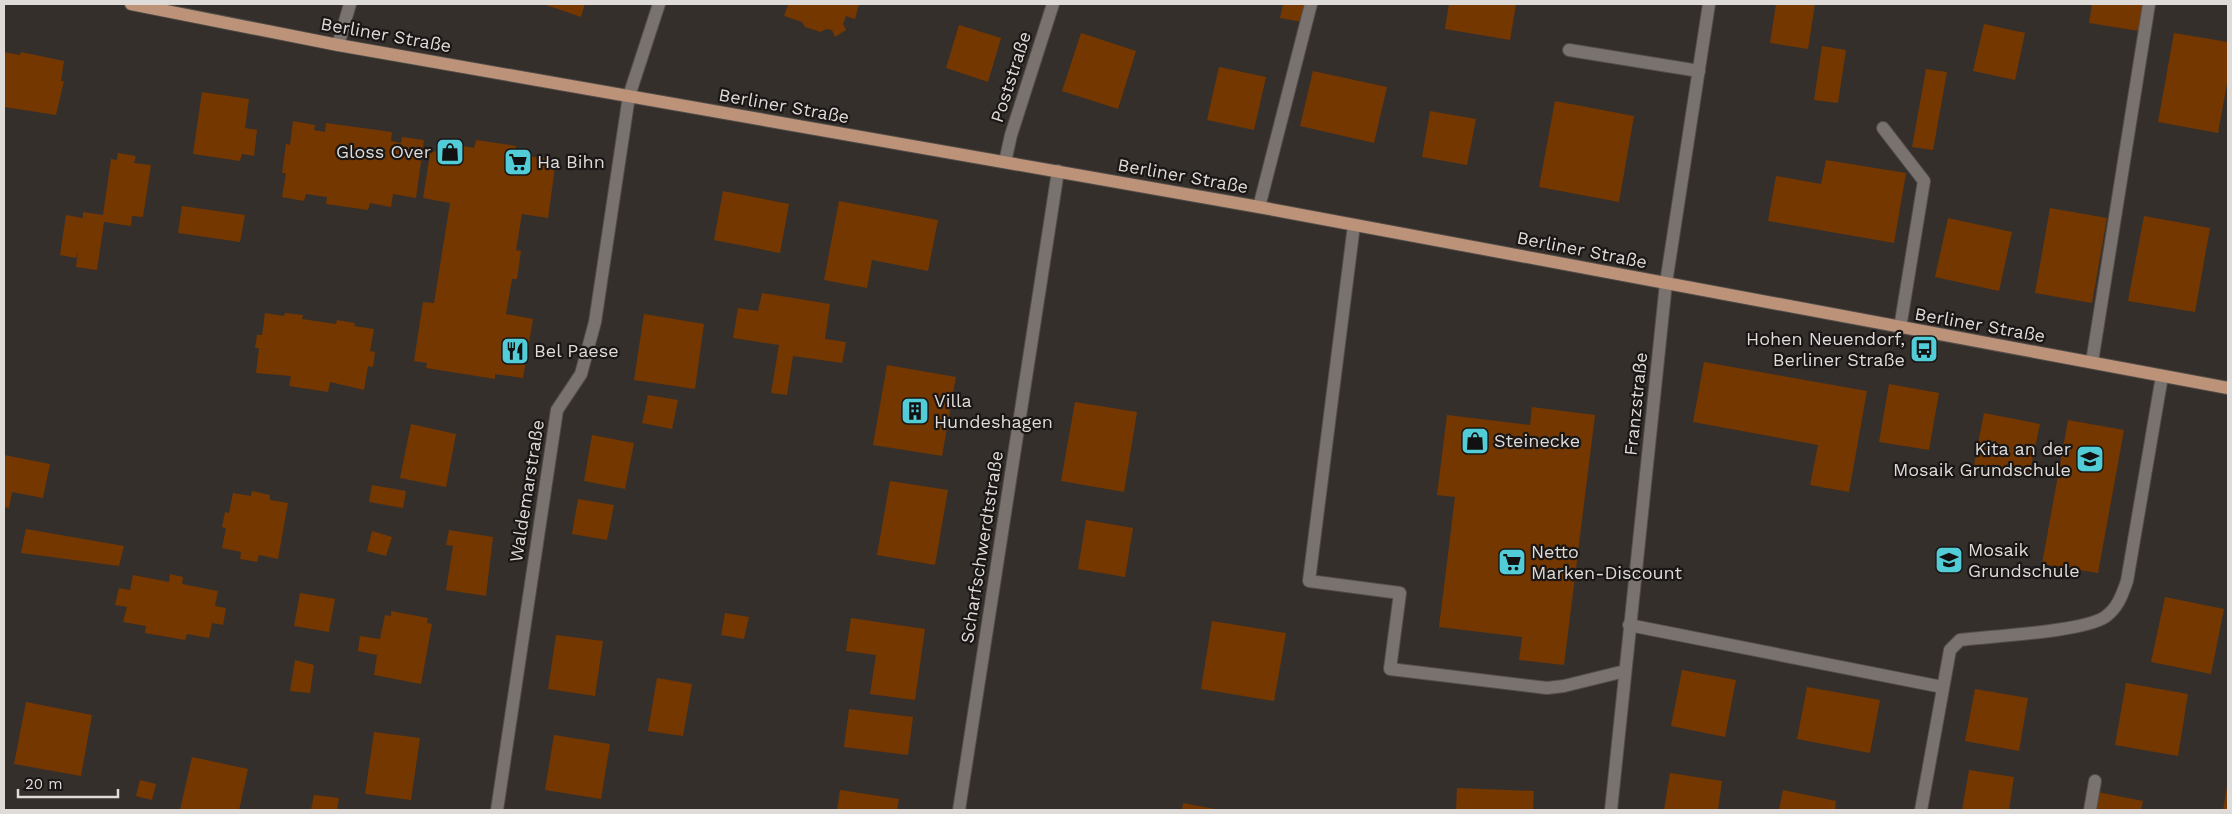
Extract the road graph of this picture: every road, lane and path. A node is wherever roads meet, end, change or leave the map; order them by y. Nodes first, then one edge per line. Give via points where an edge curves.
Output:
1 (131, 4) edge
2 (350, 4) edge
3 (659, 4) edge
4 (1053, 4) edge
5 (1311, 4) edge
6 (1709, 4) edge
7 (2149, 4) edge
8 (174, 8) edge
9 (338, 45) junction
10 (1569, 50) dead end
11 (1699, 71) junction
12 (629, 96) junction
13 (1882, 128) dead end
14 (1005, 162) junction
15 (1058, 171) junction
16 (1259, 207) junction
17 (1354, 225) junction
18 (1666, 284) junction
19 (1900, 328) junction
20 (2092, 362) junction
21 (2162, 376) junction
22 (2228, 388) edge
23 (1630, 624) junction
24 (1625, 671) junction
25 (1942, 688) junction
26 (2095, 782) dead end
27 (497, 810) edge
28 (959, 810) edge
29 (1611, 810) edge
30 (1921, 810) edge
31 (2090, 810) edge

1 - 8 main road, Berliner Straße
2 - 9 street
3 - 12 street, Waldemarstraße
4 - 14 street, Poststraße
5 - 16 street
6 - 11 street, Franzstraße
7 - 20 street
8 - 9 main road, Berliner Straße
9 - 12 main road, Berliner Straße
10 - 11 street
11 - 18 street, Franzstraße
12 - 14 main road, Berliner Straße
12 - 27 street, Waldemarstraße via 595,322 581,374 557,410
13 - 19 street via 1924,181
14 - 15 main road, Berliner Straße
15 - 16 main road, Berliner Straße
15 - 28 street, Scharfschwerdtstraße
16 - 17 main road, Berliner Straße
17 - 18 main road, Berliner Straße
17 - 24 street via 1309,581 1400,593 1390,669 1548,688
18 - 19 main road, Berliner Straße
18 - 23 street, Franzstraße
19 - 20 main road, Berliner Straße
20 - 21 main road, Berliner Straße
21 - 22 main road, Berliner Straße
21 - 25 street via 2127,581 2118,604 2105,617 2082,626 1960,640 1950,650
23 - 24 street, Franzstraße
23 - 25 street
24 - 29 street, Franzstraße
25 - 30 street
26 - 31 street

